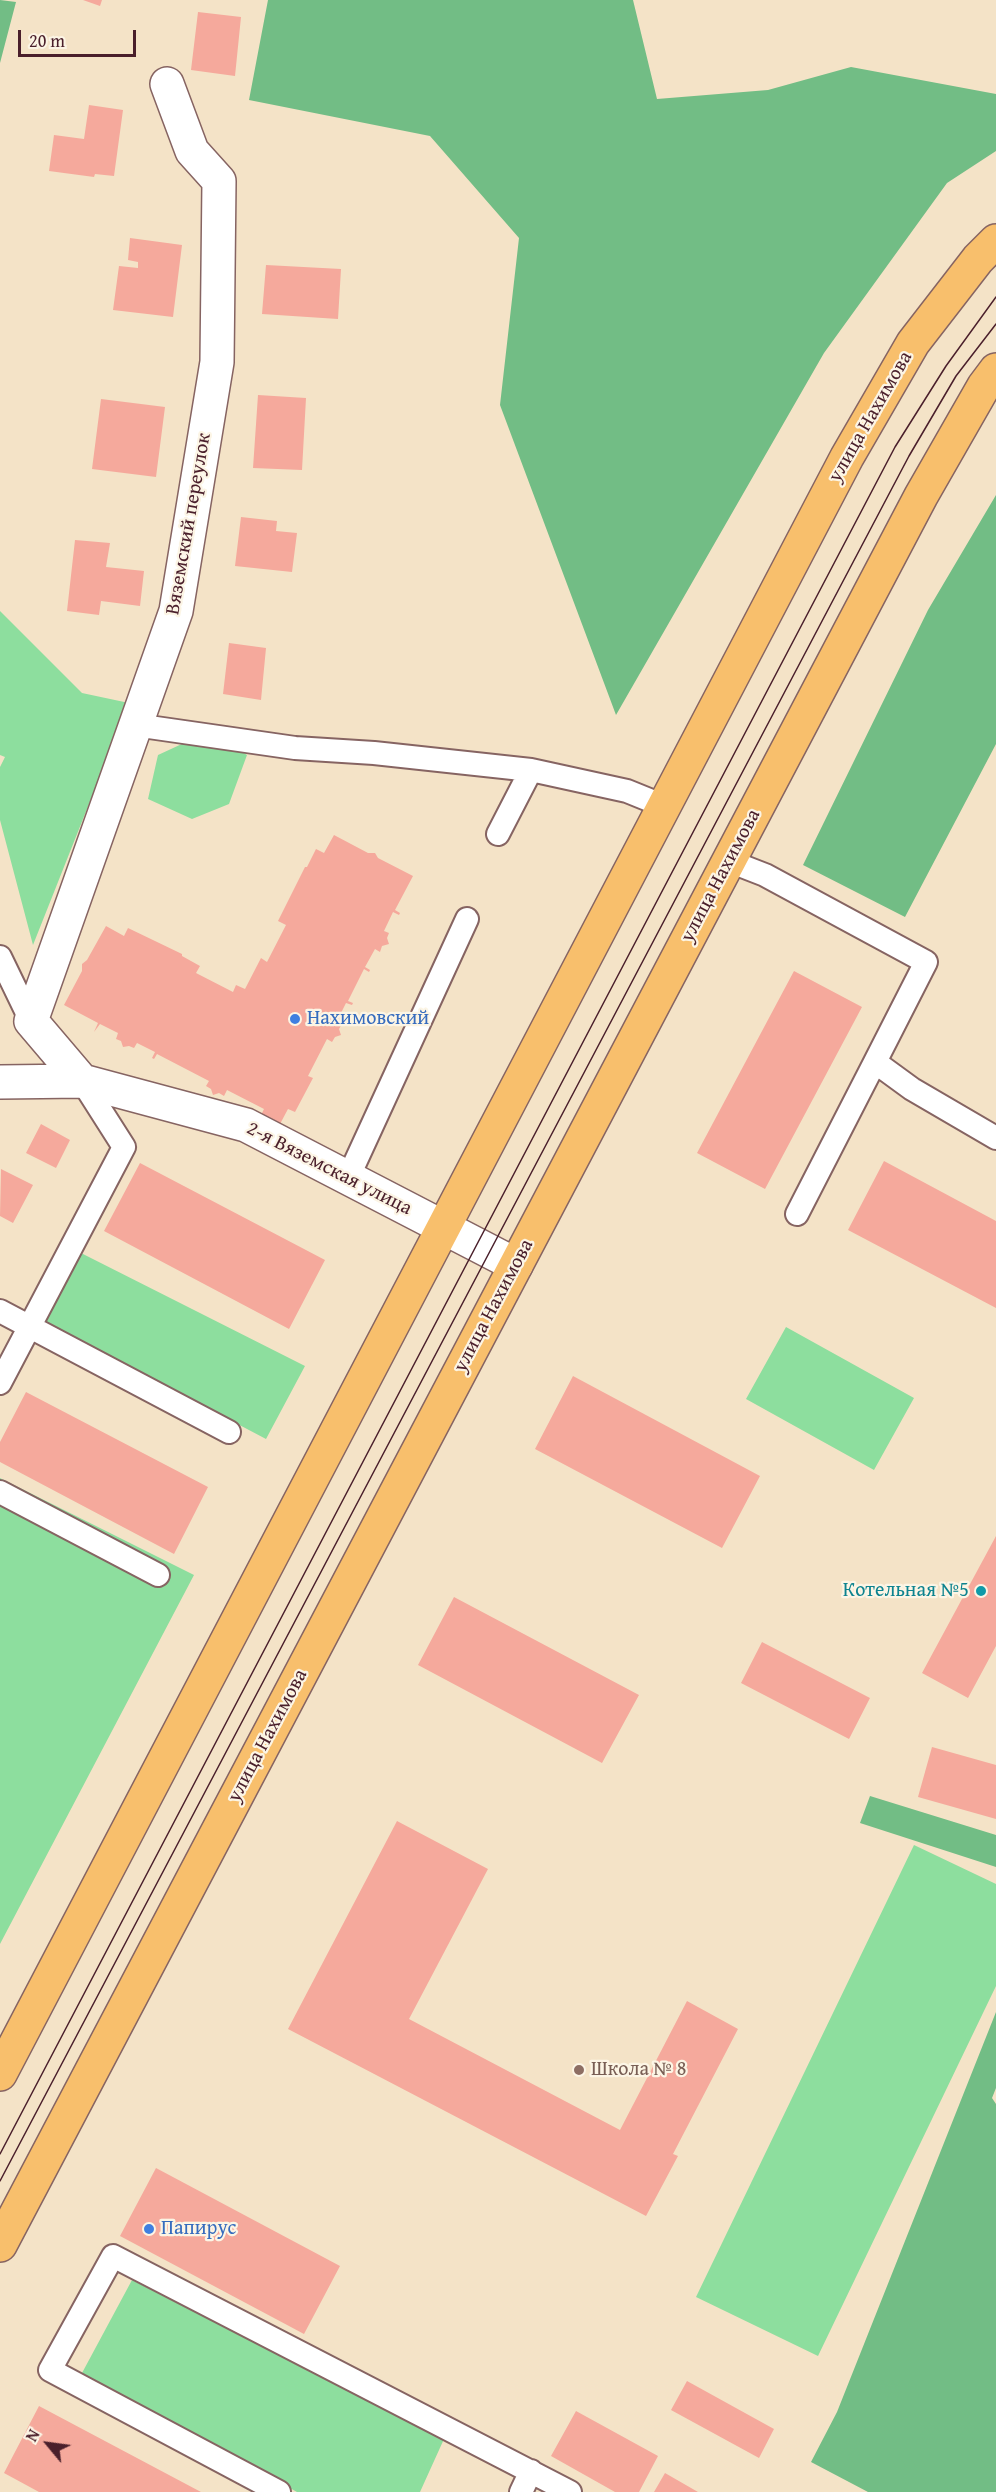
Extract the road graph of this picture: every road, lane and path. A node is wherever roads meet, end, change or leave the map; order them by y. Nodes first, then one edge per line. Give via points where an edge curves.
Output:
1 (167, 84) dead end
2 (996, 242) edge
3 (996, 370) edge
4 (135, 724) junction
5 (531, 770) junction
6 (664, 806) junction
7 (498, 834) dead end
8 (729, 861) junction
9 (467, 919) dead end
10 (0, 957) edge
11 (31, 1021) junction
12 (875, 1062) junction
13 (82, 1081) junction
14 (0, 1082) edge
15 (996, 1138) edge
16 (348, 1178) junction
17 (796, 1214) dead end
18 (443, 1227) junction
19 (516, 1265) junction
20 (0, 1311) edge
21 (30, 1326) junction
22 (0, 1383) edge
23 (229, 1432) dead end
24 (0, 1492) edge
25 (158, 1575) dead end
26 (0, 2074) edge
27 (0, 2245) edge
28 (531, 2472) junction
29 (279, 2492) edge
30 (521, 2492) edge
31 (570, 2492) edge

1 - 4 street, Вяземский переулок via 192,151 219,182 217,362 176,611
2 - 6 main road, улица Нахимова via 978,259 913,343 847,457
3 - 8 main road, улица Нахимова via 921,496
4 - 5 lane via 294,748
4 - 11 street, Вяземский переулок
5 - 6 lane via 627,791
5 - 7 lane
6 - 18 main road, улица Нахимова
8 - 12 lane via 765,875 926,962
8 - 19 main road, улица Нахимова
9 - 16 lane
10 - 11 lane
11 - 13 street
12 - 15 lane via 912,1089
12 - 17 lane
13 - 14 street, 2-я Вяземская улица
13 - 16 street, 2-я Вяземская улица via 246,1125
13 - 21 lane via 124,1147
16 - 18 street, 2-я Вяземская улица
18 - 19 street, 2-я Вяземская улица
18 - 26 main road, улица Нахимова
19 - 27 main road, улица Нахимова
20 - 21 lane
21 - 22 lane
21 - 23 lane
24 - 25 lane
28 - 29 lane via 113,2256 50,2370
28 - 30 lane
28 - 31 lane

